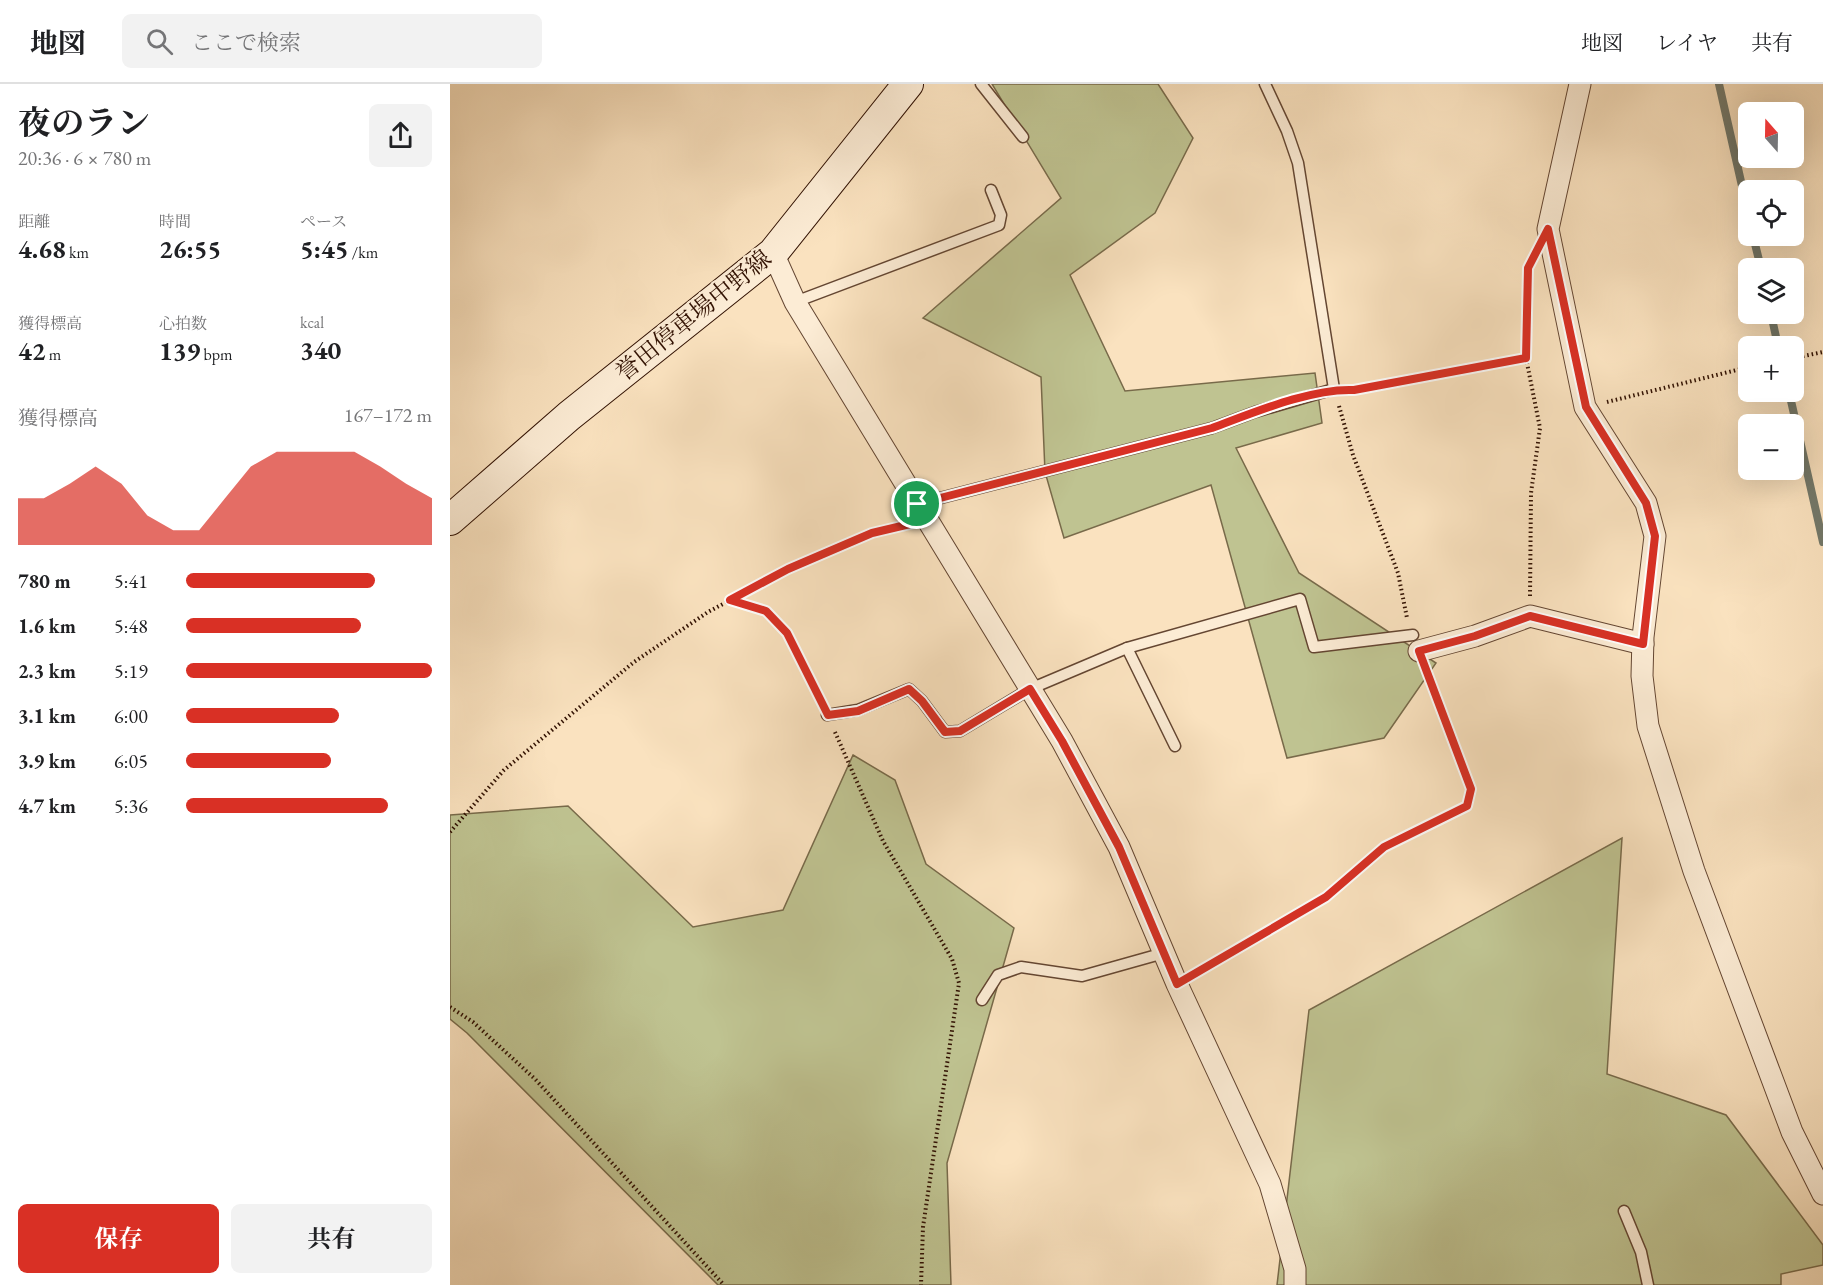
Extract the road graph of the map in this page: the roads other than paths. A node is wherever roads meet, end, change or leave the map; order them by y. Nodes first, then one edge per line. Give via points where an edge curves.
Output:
1 (908, 84) edge
2 (981, 84) edge
3 (1265, 84) edge
4 (1580, 84) edge
5 (1023, 137) dead end
6 (991, 190) dead end
7 (772, 253) junction
8 (795, 302) junction
9 (922, 512) junction
10 (450, 520) edge
11 (1416, 643) joint
12 (1643, 644) junction
13 (1127, 648) junction
14 (1030, 689) junction
15 (828, 715) road end
16 (1175, 746) dead end
17 (1164, 953) junction
18 (982, 1000) dead end
19 (1823, 1194) edge
20 (1624, 1210) dead end
21 (1295, 1285) edge
22 (1648, 1285) edge

1 - 7 main road, 誉田停車場中野線
2 - 5 lane
3 - 9 lane via 1298,163 1334,389
4 - 12 street via 1548,229 1586,407 1646,503 1655,536
6 - 8 lane via 1001,216 999,225
7 - 8 street
7 - 10 main road, 誉田停車場中野線 via 569,416
8 - 9 street
9 - 14 street
11 - 12 street via 1475,636 1530,616
11 - 13 lane via 1314,647 1300,599
12 - 19 street via 1641,676 1648,726 1694,871 1792,1132
13 - 14 lane
13 - 16 lane
14 - 15 lane via 960,731 945,732 909,689 858,711
14 - 17 street via 1119,847
17 - 18 lane via 1082,975 1021,967 998,975
17 - 21 street via 1270,1184 1295,1269
20 - 22 lane via 1641,1252

